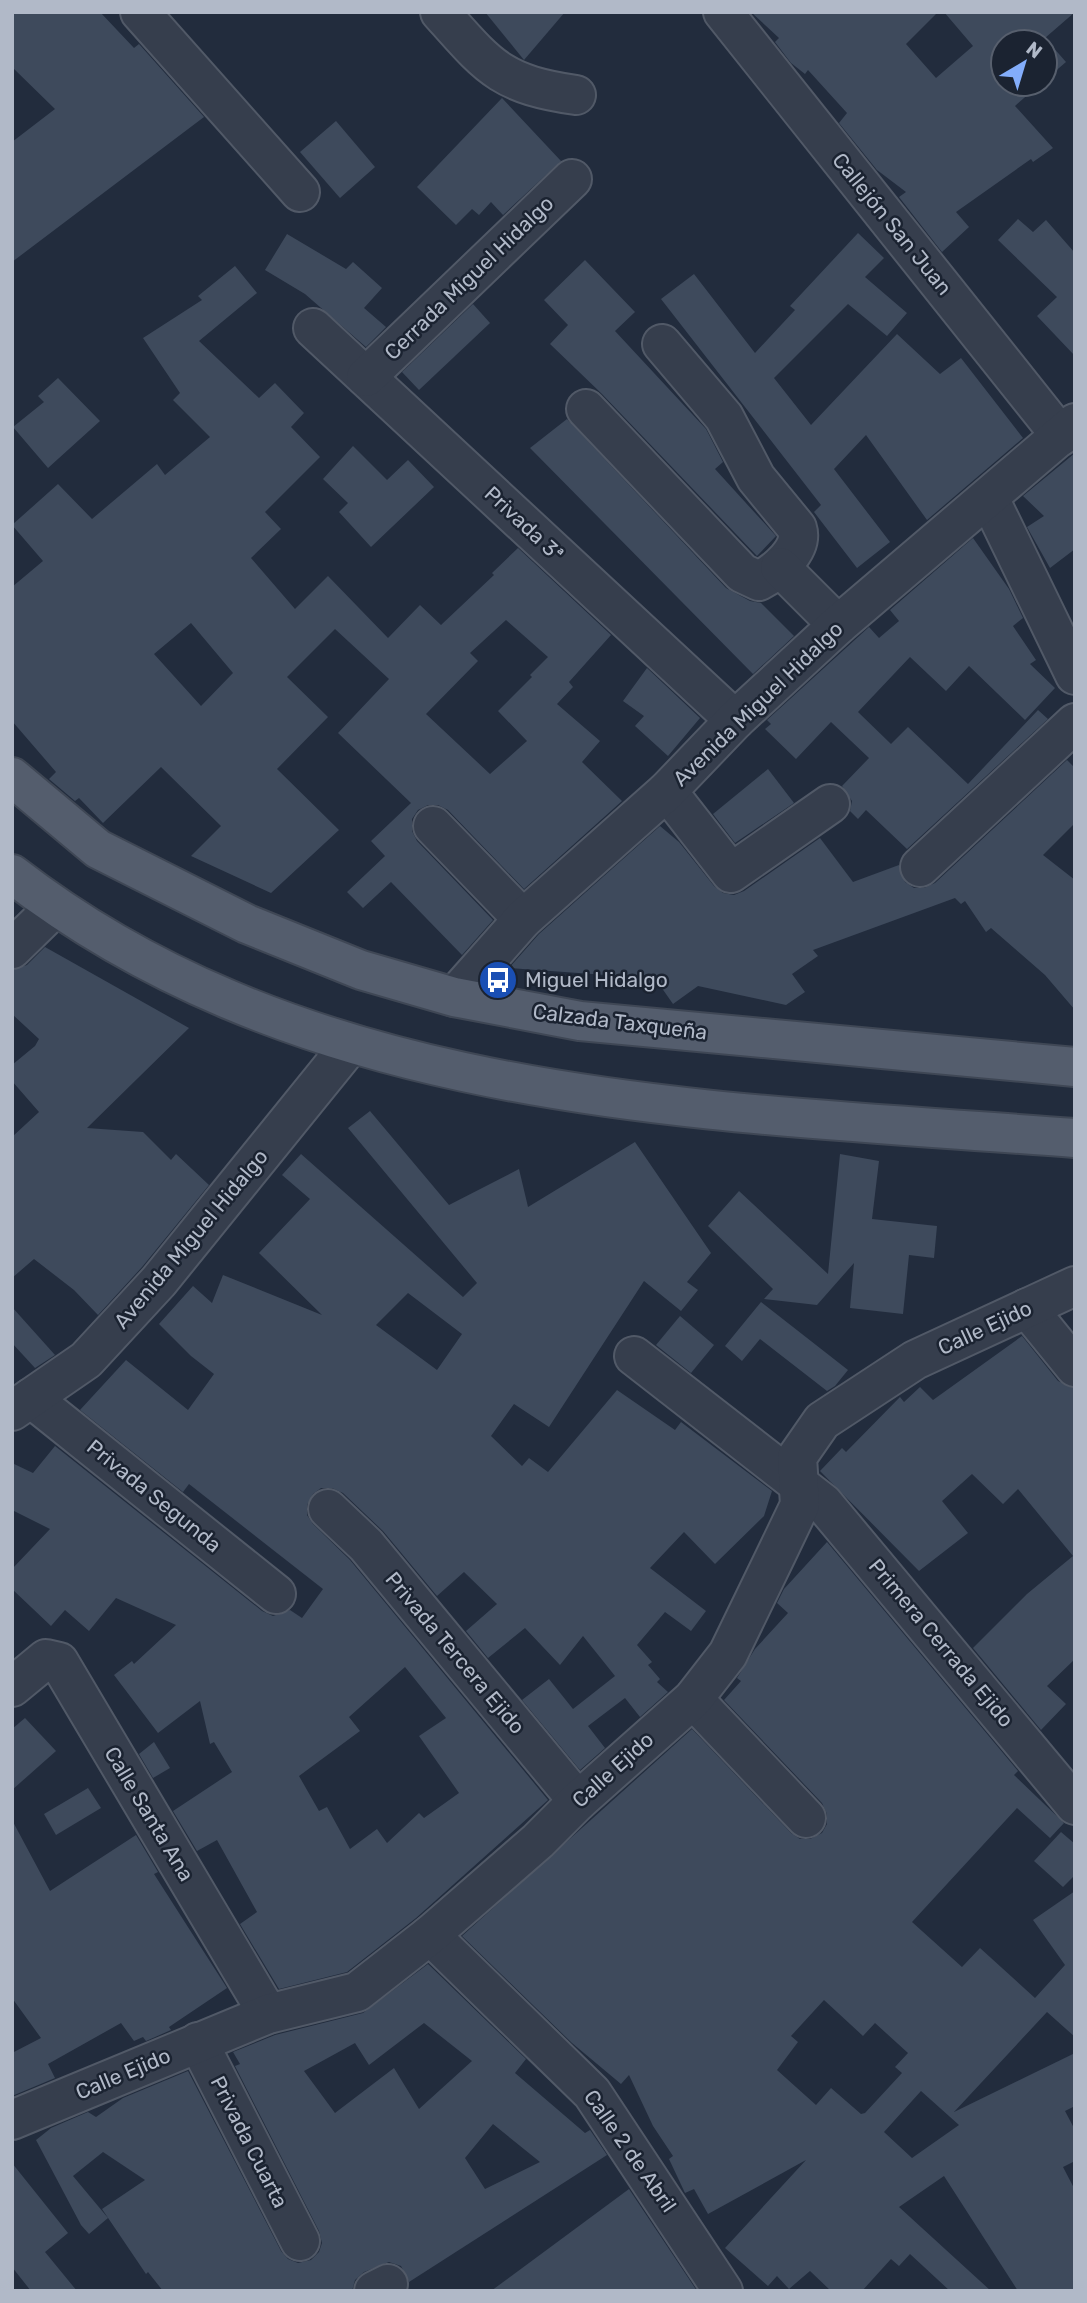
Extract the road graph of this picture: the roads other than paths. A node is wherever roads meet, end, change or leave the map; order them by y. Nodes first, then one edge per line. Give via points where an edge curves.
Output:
1 (140, 12) edge
2 (440, 12) edge
3 (723, 12) edge
4 (576, 94) dead end
5 (572, 179) dead end
6 (300, 192) dead end
7 (313, 328) dead end
8 (662, 344) dead end
9 (366, 377) junction
10 (586, 409) dead end
11 (1068, 429) edge
12 (989, 498) junction
13 (780, 567) junction
14 (838, 625) junction
15 (1075, 675) edge
16 (735, 720) junction
17 (1075, 723) edge
18 (12, 777) edge
19 (667, 791) junction
20 (831, 804) dead end
21 (433, 826) dead end
22 (920, 867) dead end
23 (12, 874) edge
24 (55, 907) junction
25 (523, 919) junction
26 (12, 949) edge
27 (454, 997) junction
28 (350, 1045) junction
29 (1075, 1067) edge
30 (1075, 1138) edge
31 (1075, 1286) edge
32 (1027, 1308) junction
33 (634, 1356) dead end
34 (1075, 1367) edge
35 (22, 1405) edge
36 (800, 1487) junction
37 (328, 1508) dead end
38 (276, 1594) dead end
39 (12, 1687) edge
40 (693, 1699) junction
41 (578, 1801) junction
42 (1075, 1805) edge
43 (806, 1818) dead end
44 (430, 1935) junction
45 (268, 2014) junction
46 (198, 2042) junction
47 (12, 2120) edge
48 (299, 2241) dead end
49 (723, 2291) edge

1 - 6 street
2 - 4 street via 484,60 509,79 534,89
3 - 11 street, Callejón San Juan
5 - 9 street, Cerrada Miguel Hidalgo
7 - 9 street, Privada 3ª
8 - 13 street via 724,417 756,478 797,528 796,544
9 - 16 street, Privada 3ª
10 - 13 street via 742,573 759,581
11 - 12 street, Avenida Miguel Hidalgo
12 - 14 street, Avenida Miguel Hidalgo
12 - 15 street
13 - 14 street
14 - 16 street, Avenida Miguel Hidalgo
16 - 19 street, Avenida Miguel Hidalgo
17 - 22 street
18 - 27 main road, Calzada Taxqueña via 98,849 247,924 362,970
19 - 20 street via 731,873
19 - 25 street, Avenida Miguel Hidalgo
21 - 25 street
23 - 24 main road
24 - 26 street
24 - 28 main road via 225,1000
25 - 27 street, Avenida Miguel Hidalgo
27 - 29 main road, Calzada Taxqueña via 580,1021
28 - 30 main road via 565,1092 776,1115
28 - 35 street, Avenida Miguel Hidalgo via 159,1281 86,1360
31 - 32 street, Calle Ejido
32 - 34 street
32 - 36 street, Calle Ejido via 915,1360 822,1421 797,1457
33 - 36 street, Primera Cerrada Ejido
35 - 38 street, Privada Segunda
36 - 40 street, Calle Ejido via 800,1505 728,1654
36 - 42 street, Primera Cerrada Ejido via 823,1503
37 - 41 street, Privada Tercera Ejido via 366,1545
39 - 45 street, Calle Santa Ana via 46,1659 59,1662
40 - 41 street, Calle Ejido
40 - 43 street
41 - 44 street, Calle Ejido
44 - 45 street, Calle Ejido via 358,1993
44 - 49 street, Calle 2 de Abril via 592,2093
45 - 46 street, Calle Ejido
46 - 47 street, Calle Ejido
46 - 48 street, Privada Cuarta

